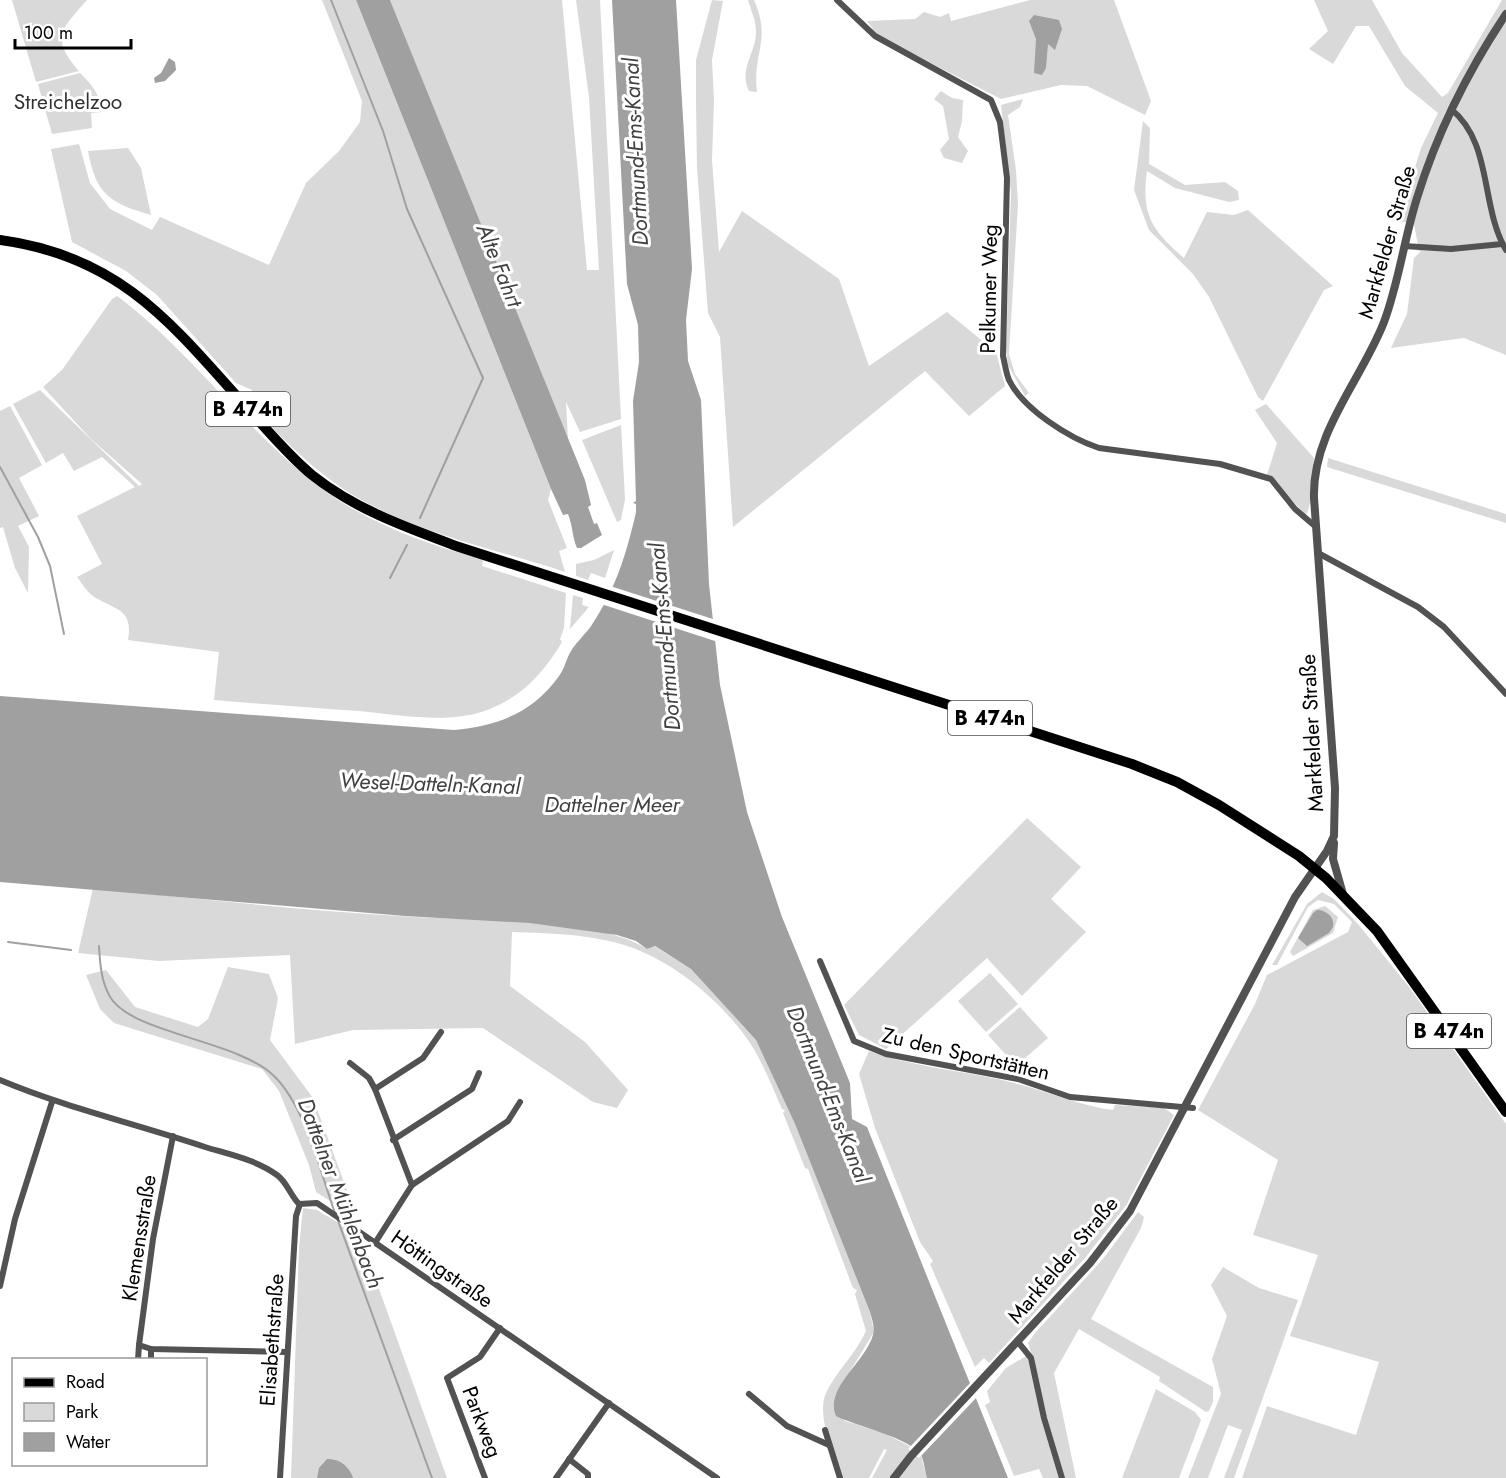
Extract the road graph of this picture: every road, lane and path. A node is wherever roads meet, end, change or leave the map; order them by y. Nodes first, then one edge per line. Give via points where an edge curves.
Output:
1 (837, 0) edge
2 (1506, 14) edge
3 (1451, 109) junction
4 (0, 240) edge
5 (1404, 246) junction
6 (1504, 247) edge
7 (1316, 527) junction
8 (1318, 553) junction
9 (1506, 694) edge
10 (1334, 836) junction
11 (1314, 868) junction
12 (1343, 895) junction
13 (820, 961) dead end
14 (441, 1032) dead end
15 (350, 1063) dead end
16 (479, 1073) dead end
17 (0, 1080) edge
18 (375, 1089) junction
19 (52, 1102) junction
20 (520, 1102) dead end
21 (1190, 1107) junction
22 (1506, 1112) edge
23 (173, 1136) junction
24 (393, 1140) junction
25 (412, 1185) junction
26 (300, 1204) junction
27 (375, 1243) junction
28 (0, 1286) edge
29 (500, 1328) junction
30 (1018, 1342) junction
31 (139, 1345) junction
32 (151, 1349) junction
33 (287, 1352) junction
34 (138, 1358) edge
35 (151, 1358) edge
36 (749, 1394) dead end
37 (609, 1403) junction
38 (825, 1430) dead end
39 (829, 1445) junction
40 (569, 1459) junction
41 (280, 1478) edge
42 (485, 1478) edge
43 (556, 1478) edge
44 (588, 1478) edge
45 (717, 1478) edge
46 (840, 1478) edge
47 (894, 1478) edge
48 (1062, 1478) edge

1 - 7 street, Pelkumer Weg via 875,36 991,100 1000,122 1007,178 1003,356 1009,379 1024,401 1066,434 1090,445 1220,464 1271,478 1295,509
2 - 3 street, Markfelder Straße
3 - 5 street, Markfelder Straße via 1431,158
3 - 6 street via 1475,138
4 - 11 main road, B 474n via 35,246 75,260 132,290 190,342 285,450 331,489 388,520 509,564 1132,764 1177,782 1236,815
5 - 6 street
5 - 7 street, Markfelder Straße via 1383,324 1320,450 1314,484
7 - 8 street, Markfelder Straße
8 - 9 street via 1418,607 1444,627
8 - 10 street, Markfelder Straße via 1335,788
10 - 11 street, Markfelder Straße
10 - 12 street via 1333,859
11 - 12 main road, B 474n
11 - 21 street, Markfelder Straße via 1295,897
12 - 22 main road, B 474n via 1377,931
13 - 21 street, Zu den Sportstätten via 854,1041 886,1054 1018,1079 1070,1097
14 - 18 street via 423,1058
15 - 18 street via 369,1078
16 - 24 street via 472,1089
17 - 19 street
18 - 24 street
19 - 23 street
19 - 28 street via 15,1219
20 - 25 street via 508,1121
21 - 30 street, Markfelder Straße via 1115,1233
23 - 26 street via 272,1172
23 - 31 street, Klemensstraße via 153,1239
24 - 25 street
25 - 27 street
26 - 27 street, Höttingstraße via 317,1203
26 - 33 street, Elisabethstraße
27 - 29 street, Höttingstraße
29 - 37 street, Höttingstraße
29 - 42 street, Parkweg via 480,1357 447,1378
30 - 47 street, Markfelder Straße
30 - 48 street via 1030,1358
31 - 32 street
31 - 34 street, Klemensstraße
32 - 33 street
32 - 35 street
33 - 41 street, Elisabethstraße
36 - 39 street via 787,1426
37 - 40 street
37 - 45 street, Höttingstraße
38 - 39 street
39 - 46 street
40 - 43 street
40 - 44 street

